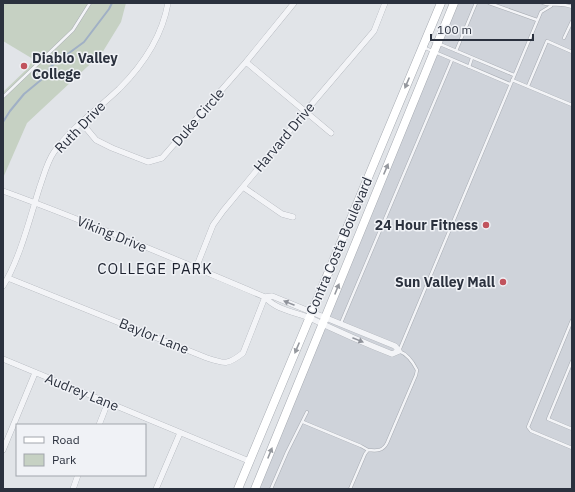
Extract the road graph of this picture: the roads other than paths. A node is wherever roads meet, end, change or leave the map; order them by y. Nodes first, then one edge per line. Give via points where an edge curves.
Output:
1 (90, 3) edge
2 (168, 3) edge
3 (294, 3) edge
4 (385, 3) edge
5 (441, 3) edge
6 (454, 3) edge
7 (476, 3) edge
8 (489, 3) edge
9 (543, 3) edge
10 (567, 4) edge
11 (551, 6) junction
12 (572, 7) edge
13 (537, 20) junction
14 (572, 21) edge
15 (564, 38) dead end
16 (426, 39) junction
17 (438, 44) junction
18 (423, 47) junction
19 (456, 51) junction
20 (435, 52) junction
21 (572, 52) edge
22 (472, 58) junction
23 (452, 60) junction
24 (246, 62) junction
25 (469, 67) junction
26 (514, 76) junction
27 (512, 80) junction
28 (510, 84) junction
29 (528, 86) junction
30 (3, 97) edge
31 (572, 105) edge
32 (305, 112) junction
33 (81, 122) junction
34 (331, 133) dead end
35 (243, 187) junction
36 (3, 191) edge
37 (35, 203) junction
38 (293, 217) dead end
39 (196, 268) junction
40 (8, 278) junction
41 (3, 286) edge
42 (265, 297) junction
43 (310, 315) junction
44 (325, 317) junction
45 (572, 320) edge
46 (341, 323) junction
47 (322, 325) junction
48 (399, 351) junction
49 (3, 359) edge
50 (572, 361) edge
51 (35, 373) junction
52 (108, 402) junction
53 (307, 412) dead end
54 (302, 422) junction
55 (98, 424) edge
56 (572, 429) edge
57 (180, 433) junction
58 (572, 448) edge
59 (3, 450) edge
60 (368, 450) junction
61 (249, 461) junction
62 (78, 476) edge
63 (73, 489) edge
64 (156, 489) edge
65 (238, 489) edge
66 (255, 489) edge
67 (272, 489) edge
68 (350, 489) edge

1 - 30 lane via 72,30
2 - 33 street, Ruth Drive via 150,53 118,89
3 - 24 street, Duke Circle
4 - 32 street, Harvard Drive via 374,31
5 - 16 main road, Contra Costa Boulevard
6 - 17 main road, Contra Costa Boulevard
7 - 19 lane
8 - 13 lane
9 - 11 lane
10 - 11 lane
10 - 12 lane
11 - 13 lane via 541,12
13 - 26 lane
14 - 15 lane
16 - 17 lane
16 - 18 main road, Contra Costa Boulevard
17 - 19 lane
17 - 20 main road, Contra Costa Boulevard
18 - 20 lane
18 -> 43 main road, Contra Costa Boulevard
19 - 22 lane
20 - 23 lane
44 -> 20 main road, Contra Costa Boulevard
21 - 29 lane via 547,41
22 - 25 lane
22 - 26 lane
23 - 25 lane
23 - 46 lane
24 - 32 street
24 - 33 street, Duke Circle via 162,158 148,162 112,148 96,140
25 - 28 lane
26 - 27 lane
27 - 28 lane
27 - 29 lane
28 - 48 lane
29 - 31 lane
32 - 34 street
32 - 35 street, Harvard Drive
33 - 37 street, Ruth Drive via 53,153
35 - 38 street via 282,214
35 - 39 street, Harvard Drive via 213,225
36 - 37 street, Viking Drive
37 - 39 street, Viking Drive
37 - 40 street, Ruth Drive
39 - 42 street, Viking Drive
40 - 41 street, Ruth Drive
40 - 42 street, Baylor Lane via 223,363 243,353
42 - 43 street, Viking Drive via 272,296
43 - 44 street, Viking Drive
43 - 47 street, Viking Drive
43 -> 61 main road, Contra Costa Boulevard
44 - 46 street
44 - 47 main road, Contra Costa Boulevard
45 - 58 lane via 528,427 531,431
46 - 48 street via 396,346
47 -> 48 street via 392,354
66 -> 47 main road, Contra Costa Boulevard
48 - 60 lane via 414,365 416,375 385,447 381,450
49 - 51 street, Audrey Lane
50 - 56 lane via 548,419
51 - 52 street, Audrey Lane
51 - 59 street
52 - 55 street
52 - 57 street, Audrey Lane
53 - 54 lane
54 - 60 lane
54 - 67 lane
57 - 61 street, Audrey Lane
57 - 64 street
60 - 68 lane
61 - 65 main road, Contra Costa Boulevard
62 - 63 street

